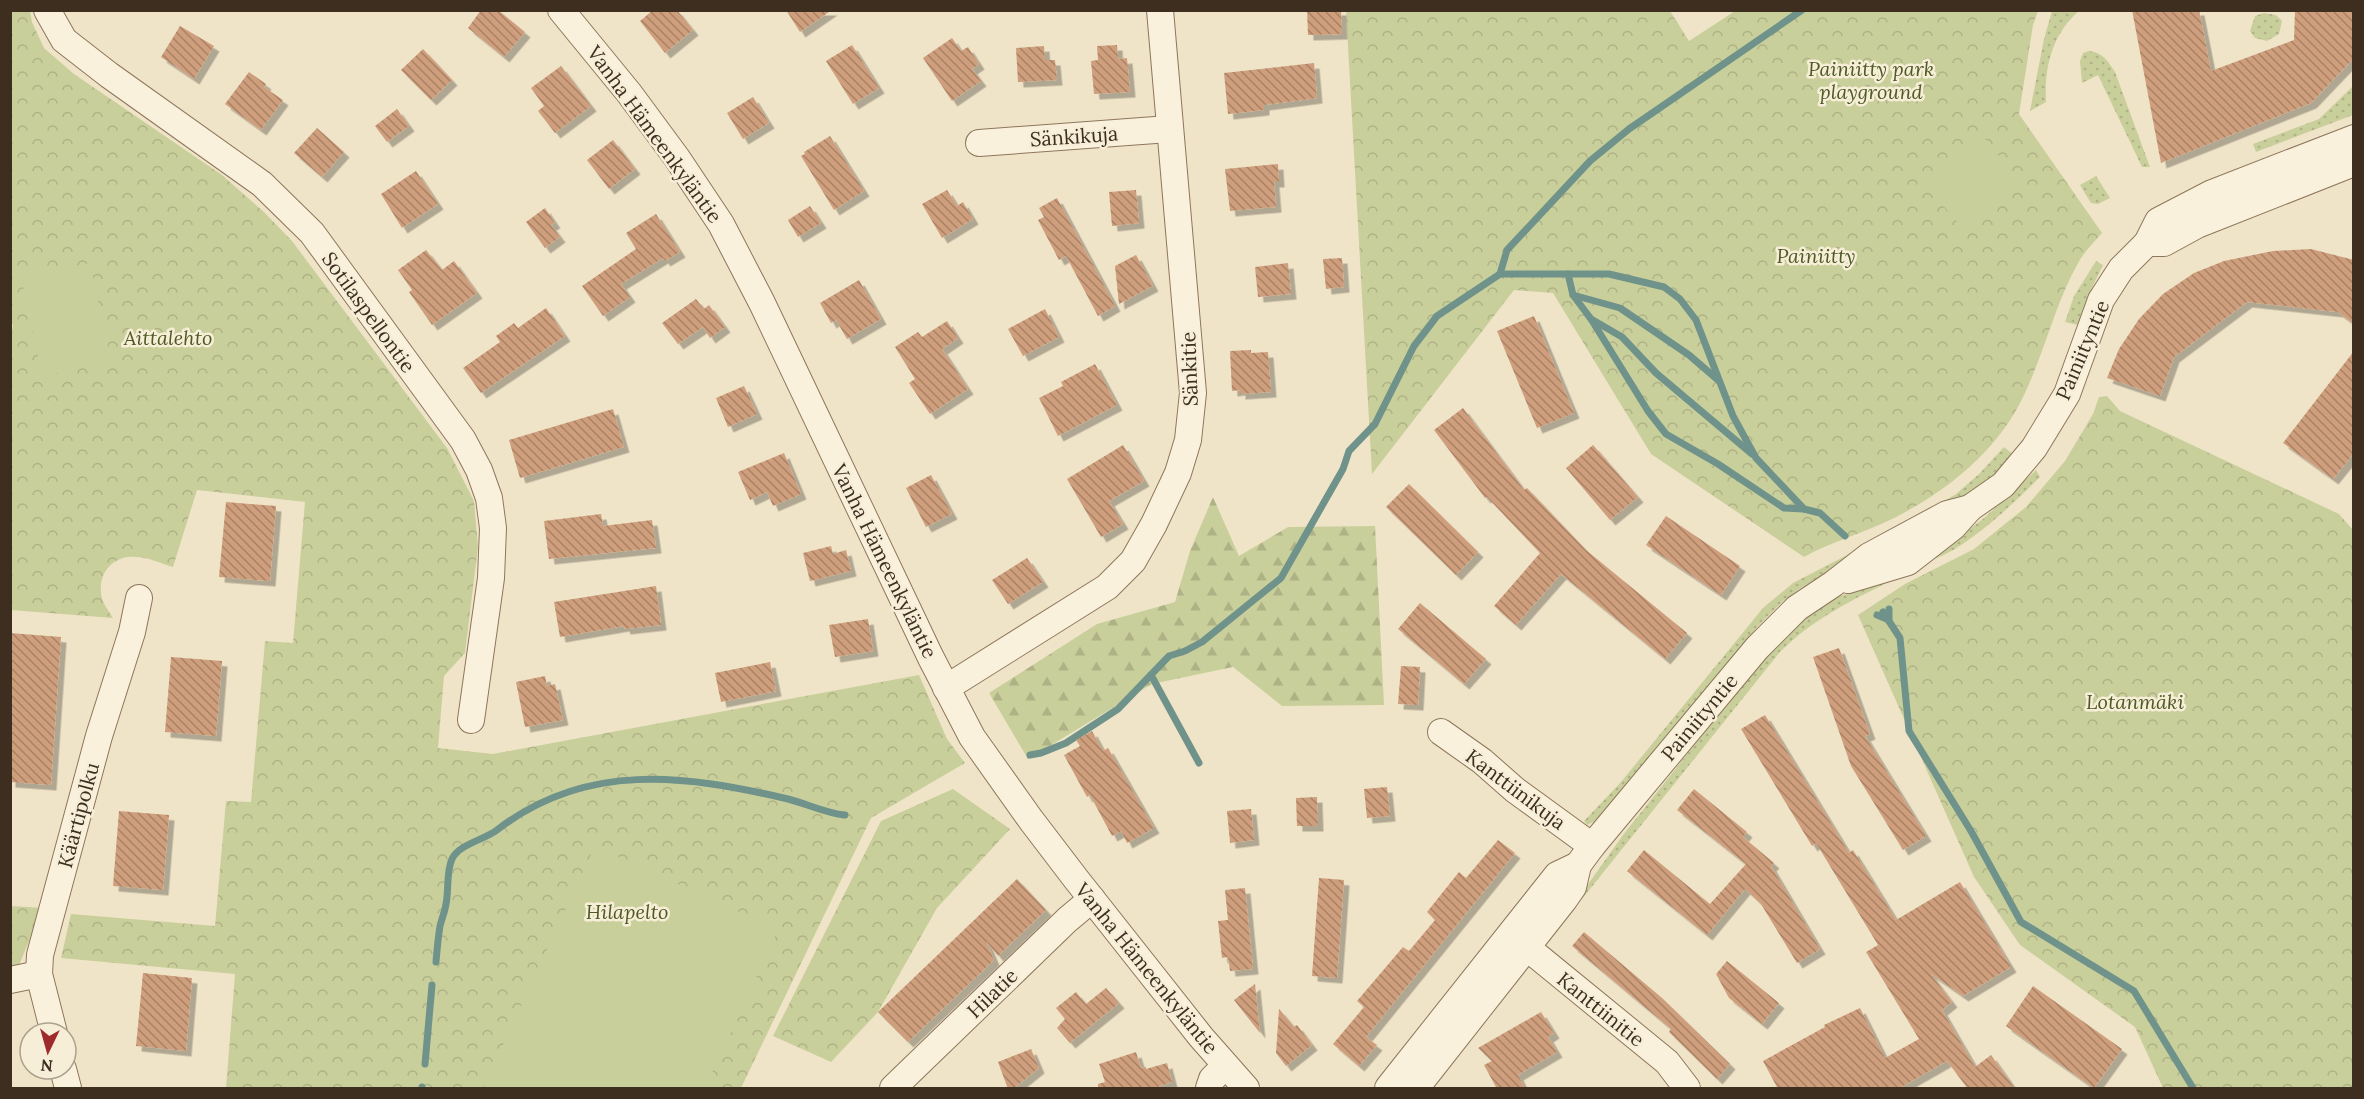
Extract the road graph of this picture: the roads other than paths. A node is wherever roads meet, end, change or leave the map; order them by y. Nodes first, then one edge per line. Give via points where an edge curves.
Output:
1 (47, 10) edge
2 (1160, 10) edge
3 (566, 12) edge
4 (1169, 129) junction
5 (2354, 138) edge
6 (979, 142) dead end
7 (2354, 163) edge
8 (2147, 243) junction
9 (139, 598) dead end
10 (946, 688) junction
11 (471, 720) dead end
12 (1441, 732) dead end
13 (1585, 855) junction
14 (1092, 899) junction
15 (1518, 941) junction
16 (39, 974) junction
17 (10, 980) edge
18 (51, 1021) edge
19 (1225, 1066) junction
20 (893, 1089) edge
21 (1209, 1089) edge
22 (1246, 1089) edge
23 (1388, 1089) edge
24 (1416, 1089) edge
25 (1687, 1089) edge

1 - 11 street, Sotilaspellontie via 64,40 262,184 312,233 463,440 489,498 493,528 491,578
2 - 4 street, Sänkitie
3 - 10 street, Vanha Hämeenkyläntie via 721,224
4 - 6 street, Sänkikuja
4 - 10 street, Sänkitie via 1193,393 1188,441 1178,473 1133,561 1107,587
5 - 8 street, Painiityntie via 2166,215 2158,221
7 - 8 street via 2197,225 2164,243
8 - 13 street, Painiityntie via 2121,269 2101,300 2067,394 2034,448 2003,485 1970,508 1947,514 1869,556 1797,608 1756,648
9 - 16 street, Käärtipolku via 42,946
10 - 14 street, Vanha Hämeenkyläntie via 972,737
12 - 13 street, Kanttiinikuja via 1482,761
13 - 15 street, Painiityntie via 1573,887
14 - 19 street, Vanha Hämeenkyläntie
14 - 20 street, Hilatie
15 - 23 street, Painiityntie
15 - 24 street, Painiityntie
15 - 25 street, Kanttiinitie via 1667,1062
16 - 17 street
16 - 18 street, Käärtipolku
19 - 21 street via 1212,1079
19 - 22 street, Vanha Hämeenkyläntie

